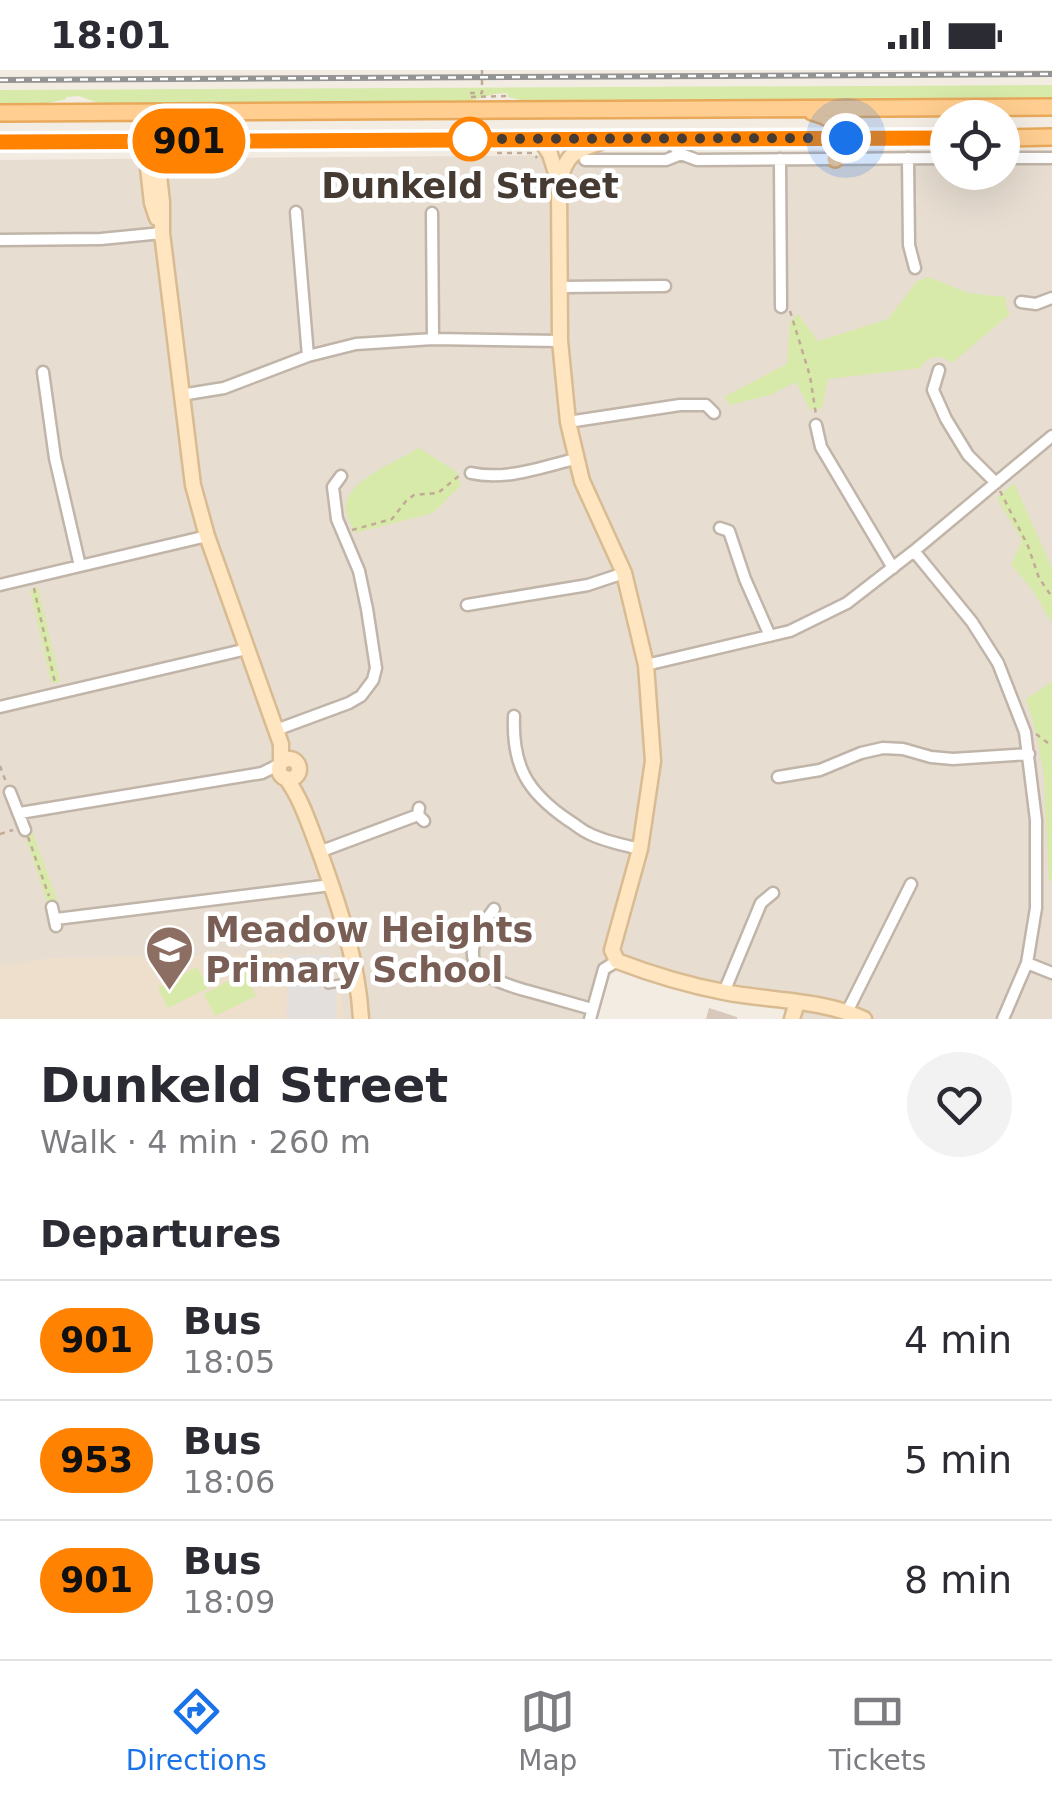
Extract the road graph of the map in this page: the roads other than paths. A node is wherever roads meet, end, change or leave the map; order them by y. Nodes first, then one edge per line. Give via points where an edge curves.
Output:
1 (1052, 107) edge
2 (798, 108) junction
3 (614, 110) junction
4 (148, 112) junction
5 (0, 113) edge
6 (1052, 137) edge
7 (846, 138) junction
8 (930, 138) edge
9 (1020, 138) edge
10 (540, 139) junction
11 (668, 139) junction
12 (610, 140) junction
13 (638, 140) junction
14 (150, 141) junction
15 (241, 141) junction
16 (0, 142) edge
17 (681, 154) junction
18 (908, 158) junction
19 (930, 158) edge
20 (1020, 158) edge
21 (1052, 158) edge
22 (780, 159) junction
23 (835, 159) junction
24 (585, 160) dead end
25 (158, 171) junction
26 (559, 184) junction
27 (296, 212) dead end
28 (432, 213) dead end
29 (162, 233) junction
30 (0, 240) edge
31 (915, 268) dead end
32 (665, 286) dead end
33 (560, 287) junction
34 (1052, 298) edge
35 (781, 302) road end
36 (1022, 302) dead end
37 (433, 339) junction
38 (560, 341) junction
39 (308, 356) junction
40 (42, 369) dead end
41 (938, 370) dead end
42 (181, 395) junction
43 (714, 413) dead end
44 (568, 422) junction
45 (816, 426) road end
46 (1052, 436) edge
47 (576, 460) junction
48 (471, 473) road end
49 (341, 476) dead end
50 (996, 483) junction
51 (720, 528) dead end
52 (207, 536) junction
53 (914, 551) junction
54 (80, 566) junction
55 (893, 568) junction
56 (624, 573) junction
57 (0, 584) edge
58 (467, 604) dead end
59 (770, 636) junction
60 (247, 649) junction
61 (646, 666) junction
62 (0, 707) edge
63 (514, 716) dead end
64 (278, 737) junction
65 (1029, 754) junction
66 (287, 769) junction
67 (778, 776) dead end
68 (10, 792) road end
69 (20, 813) junction
70 (421, 815) dead end
71 (24, 828) road end
72 (640, 849) junction
73 (319, 852) junction
74 (331, 884) junction
75 (911, 884) dead end
76 (773, 892) dead end
77 (494, 909) dead end
78 (55, 917) road end
79 (614, 956) junction
80 (1027, 963) junction
81 (1052, 972) edge
82 (356, 980) junction
83 (328, 985) dead end
84 (724, 992) junction
85 (797, 1002) junction
86 (848, 1012) junction
87 (591, 1014) edge
88 (361, 1019) edge
89 (792, 1019) edge
90 (864, 1019) edge
91 (1003, 1019) edge

1 - 2 main road
2 - 3 main road
2 - 7 main road via 831,118
3 - 4 main road
3 - 13 main road via 610,128
4 - 5 main road
4 - 14 main road
6 - 9 main road
7 - 8 main road
7 - 11 main road
7 - 23 main road
10 - 12 main road
10 - 15 main road
10 - 26 street
11 - 13 main road
11 - 17 street
12 - 13 main road
12 - 26 street via 571,155
14 - 15 main road
14 - 16 main road
14 - 25 street
14 - 29 street via 152,203
15 - 25 street via 185,153
17 - 22 street via 697,160
17 - 24 street via 666,160
18 - 19 street
18 - 23 street
18 - 31 street via 908,245
20 - 21 street
22 - 23 street
22 - 35 street
25 - 29 street
26 - 33 street
27 - 39 street
28 - 37 street
29 - 30 street
29 - 42 street
32 - 33 street
33 - 38 street
34 - 36 street
37 - 38 street
37 - 39 street via 356,344
38 - 44 street
39 - 42 street via 224,388
40 - 54 street via 54,458
41 - 50 street via 933,390 946,418 968,455
42 - 52 street
43 - 44 street via 706,405 680,405
44 - 47 street
45 - 55 street
46 - 50 street
47 - 48 street via 506,475
47 - 56 street
49 - 64 street via 333,487 337,519 359,571 374,680 349,703
50 - 53 street
51 - 59 street via 730,531
52 - 54 street
52 - 60 street
53 - 55 street
53 - 65 street via 998,663
54 - 57 street
55 - 59 street via 847,603
56 - 58 street
56 - 61 street
59 - 61 street
60 - 62 street
60 - 64 street
61 - 72 street via 652,762
63 - 72 street via 513,742 530,788 588,834
64 - 66 street
65 - 67 street via 954,759 883,748 820,770
65 - 80 street via 1036,908
66 - 69 street
66 - 73 street
68 - 69 street
69 - 71 street
70 - 73 street
72 - 79 street
73 - 74 street
74 - 78 street
74 - 82 street
75 - 86 street
76 - 84 street via 761,904
77 - 87 street via 474,941 480,972
79 - 84 street
79 - 87 street
80 - 81 street
80 - 91 street
82 - 83 lane
82 - 88 street
84 - 85 street
85 - 86 street
85 - 89 street
86 - 90 street

